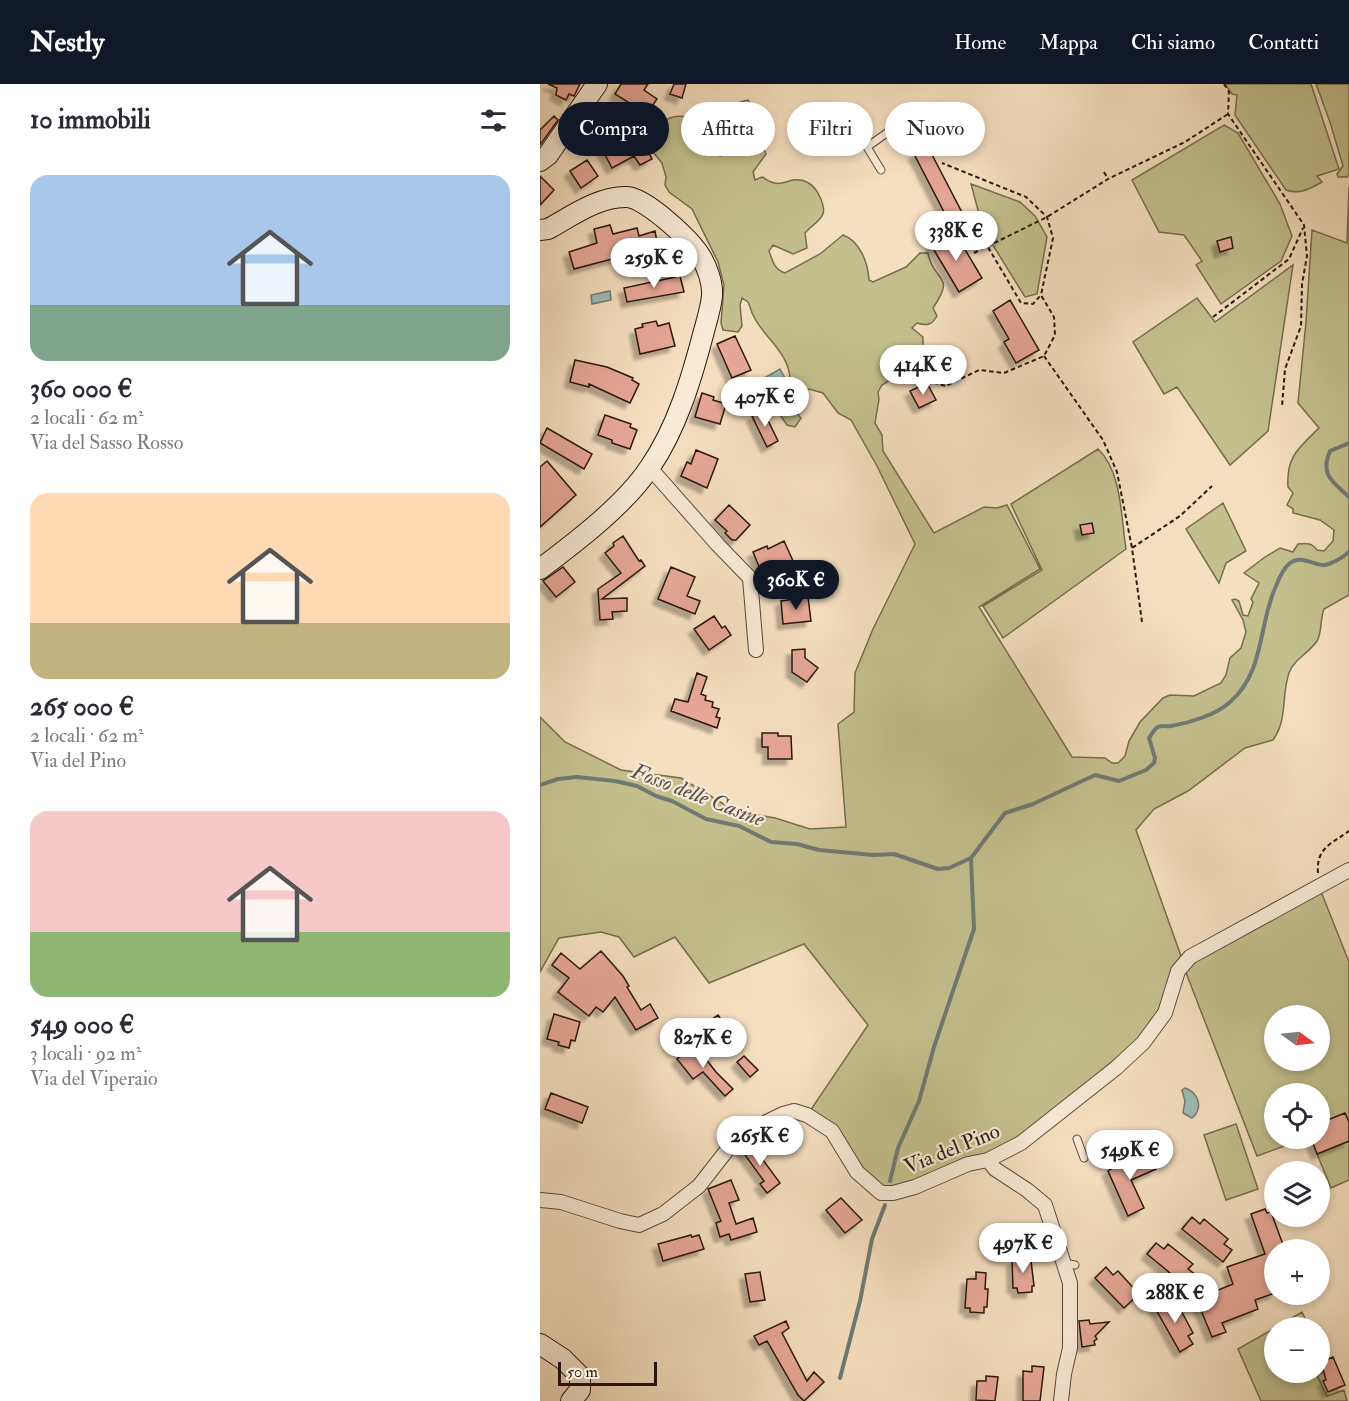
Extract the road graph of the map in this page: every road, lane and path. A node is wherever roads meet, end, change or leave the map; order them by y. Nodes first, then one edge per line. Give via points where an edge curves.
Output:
1 (597, 84) edge
2 (1224, 84) edge
3 (1228, 114) junction
4 (885, 134) edge
5 (540, 161) edge
6 (942, 163) dead end
7 (881, 170) dead end
8 (1104, 172) dead end
9 (1108, 179) junction
10 (969, 215) dead end
11 (1047, 217) junction
12 (1304, 225) junction
13 (540, 230) edge
14 (988, 246) junction
15 (974, 253) dead end
16 (1041, 295) junction
17 (1213, 317) dead end
18 (1044, 356) junction
19 (905, 381) dead end
20 (1282, 407) dead end
21 (650, 468) junction
22 (1212, 486) dead end
23 (1132, 548) junction
24 (540, 569) edge
25 (1142, 622) dead end
26 (756, 650) dead end
27 (1349, 831) edge
28 (1349, 870) edge
29 (1322, 884) junction
30 (1077, 1139) dead end
31 (1084, 1158) dead end
32 (988, 1160) junction
33 (540, 1200) edge
34 (540, 1344) edge
35 (580, 1397) edge
36 (1061, 1401) edge

1 - 5 street
2 - 3 path via 1229,92
3 - 9 path via 1185,142
3 - 12 path
4 - 7 lane via 867,147
6 - 11 path via 1026,197
8 - 9 path
9 - 11 path
10 - 14 path
11 - 14 path
11 - 16 path via 1053,238
12 - 17 path via 1289,259
12 - 20 path via 1307,256 1301,326 1285,369
13 - 21 street via 548,230 601,201 631,197 666,221 701,256 712,295 706,321 682,400
14 - 15 path
14 - 16 path via 1021,303 1033,304
16 - 18 path via 1054,317 1055,335
18 - 19 path via 1004,373 979,370 946,386 914,377
18 - 23 path via 1103,440 1118,472
21 - 24 street via 630,492
21 - 26 street via 750,578
22 - 23 path via 1180,516
23 - 25 path
27 - 29 path via 1322,850 1317,871
28 - 29 street, Via del Pino
29 - 32 street, Via del Pino via 1190,957 1178,971 1165,1013 1143,1043 1021,1143
30 - 31 lane
32 - 33 street, Via del Pino via 968,1164 915,1187 881,1193 857,1172 832,1131 794,1111 738,1136 699,1186 663,1214 639,1225 561,1202
32 - 36 street via 1045,1205 1069,1264 1070,1340
34 - 35 street via 580,1376

